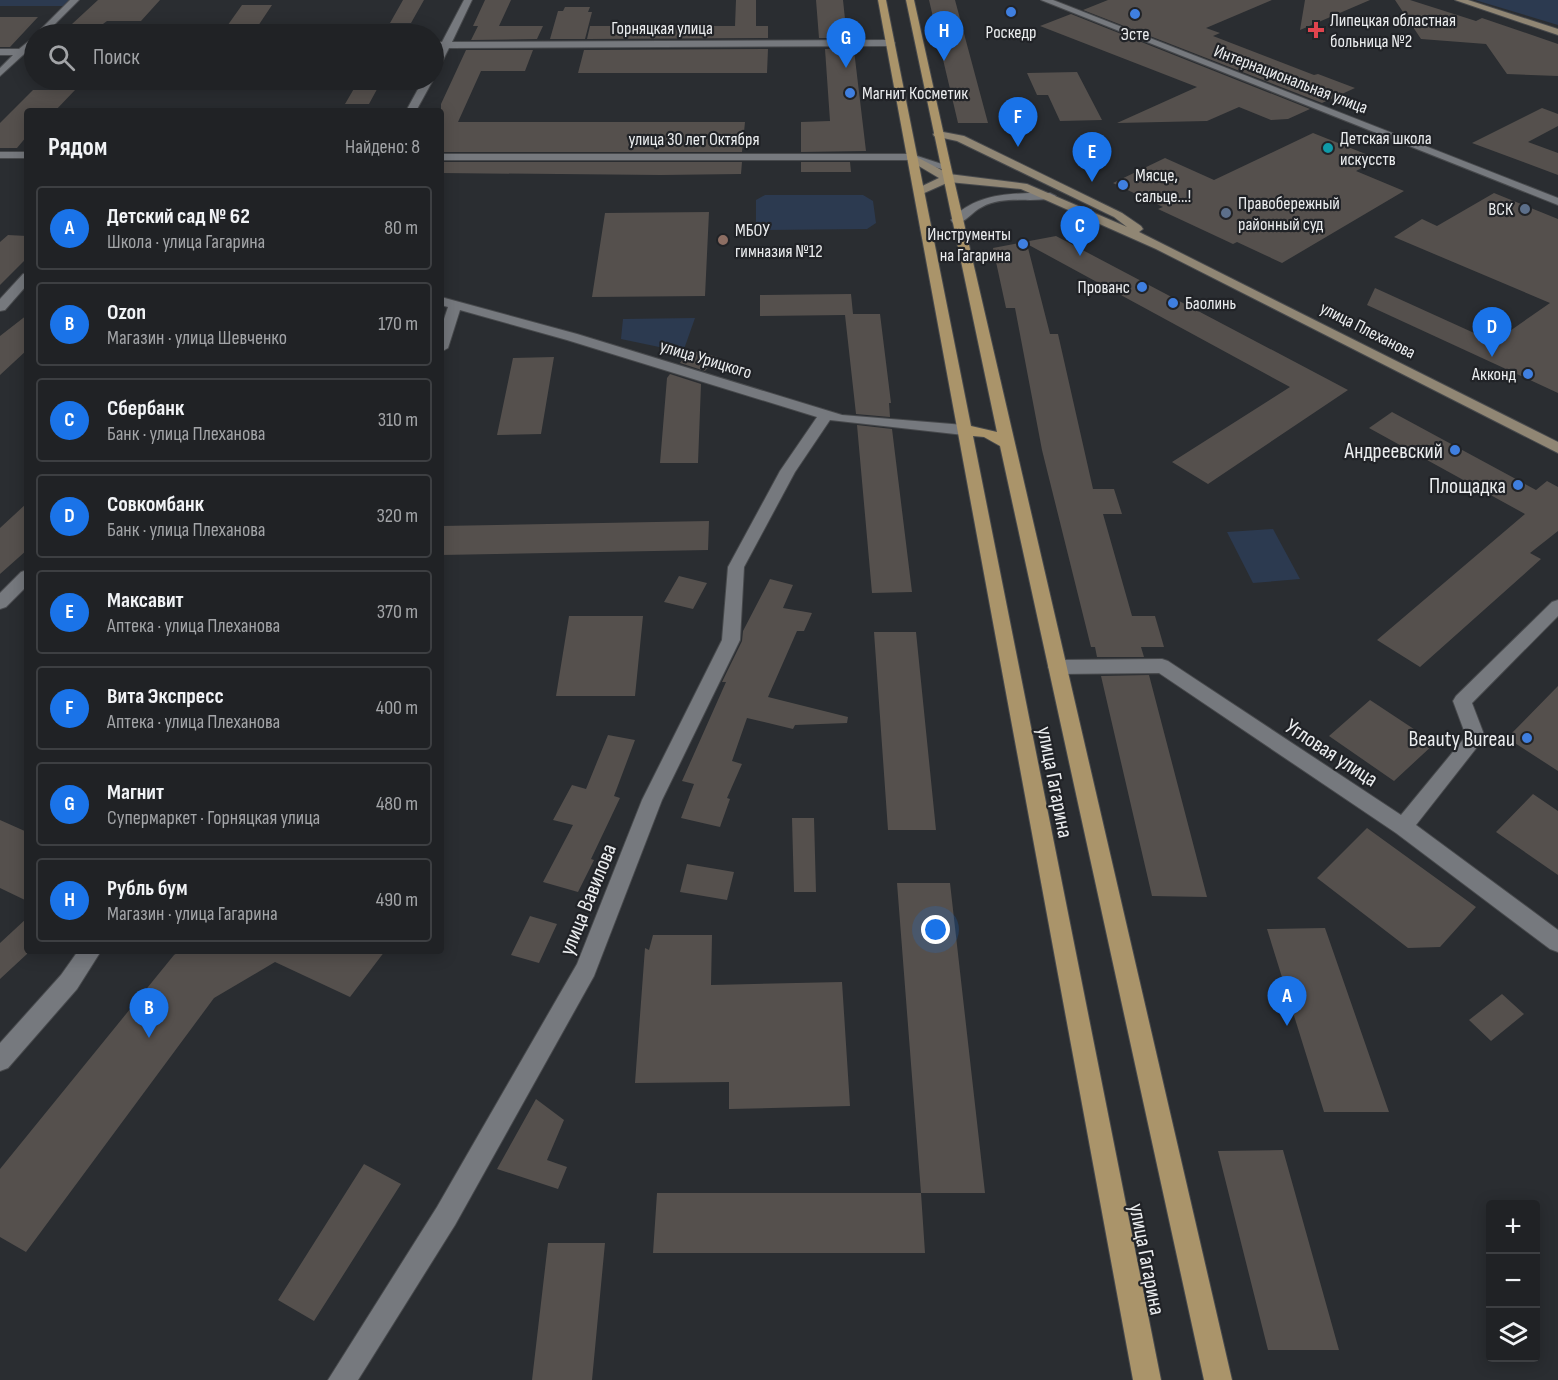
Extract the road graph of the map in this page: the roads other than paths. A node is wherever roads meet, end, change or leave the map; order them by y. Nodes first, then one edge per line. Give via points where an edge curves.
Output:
1 (75, 0) edge
2 (468, 0) edge
3 (882, 0) edge
4 (910, 0) edge
5 (1045, 0) edge
6 (1459, 0) edge
7 (50, 24) edge
8 (1558, 32) edge
9 (890, 43) junction
10 (445, 45) joint
11 (0, 52) edge
12 (22, 52) joint
13 (0, 74) edge
14 (423, 90) edge
15 (413, 108) edge
16 (938, 134) junction
17 (0, 155) edge
18 (24, 155) edge
19 (444, 157) edge
20 (911, 157) junction
21 (946, 173) junction
22 (1045, 180) junction
23 (918, 192) junction
24 (1050, 196) junction
25 (1558, 202) edge
26 (957, 220) junction
27 (1160, 246) junction
28 (24, 280) edge
29 (448, 303) edge
30 (0, 307) edge
31 (444, 329) edge
32 (826, 415) junction
33 (964, 430) junction
34 (1007, 443) junction
35 (1558, 448) edge
36 (24, 579) edge
37 (0, 603) edge
38 (1558, 606) edge
39 (1057, 667) junction
40 (1402, 827) junction
41 (1558, 942) edge
42 (88, 954) edge
43 (0, 1060) edge
44 (342, 1380) edge
45 (1147, 1380) edge
46 (1218, 1380) edge

1 - 7 street
2 - 10 street
3 - 9 main road, улица Гагарина
4 - 16 main road, улица Гагарина
5 - 25 street, Интернациональная улица
6 - 8 main road
9 - 10 street, Горняцкая улица
9 - 20 main road, улица Гагарина
11 - 12 street
12 - 13 street
14 - 15 street
16 - 21 main road, улица Гагарина
16 - 22 main road, улица Плеханова via 960,138
17 - 18 street
19 - 20 street, улица 30 лет Октября
20 - 21 main road
20 - 23 main road, улица Гагарина
21 - 22 main road, улица Плеханова
21 - 23 main road
21 - 24 main road, улица Плеханова via 1023,186
21 - 26 main road, улица Гагарина
22 - 27 main road, улица Плеханова via 1118,215
23 - 33 main road, улица Гагарина
24 - 26 street via 1007,197 978,204
24 - 27 main road, улица Плеханова
26 - 34 main road, улица Гагарина
27 - 35 main road, улица Плеханова
28 - 30 street
29 - 31 street
29 - 32 street, улица Урицкого
32 - 33 street, улица Урицкого
32 - 44 street, улица Вавилова via 788,471 736,567 731,640 652,800 586,969 446,1216
33 - 34 main road via 987,433
33 - 45 main road, улица Гагарина
34 - 39 main road, улица Гагарина
36 - 37 street
38 - 40 street via 1462,700 1476,737
39 - 40 street, Угловая улица via 1162,666
39 - 46 main road, улица Гагарина
40 - 41 street, Угловая улица
42 - 43 street via 69,982

